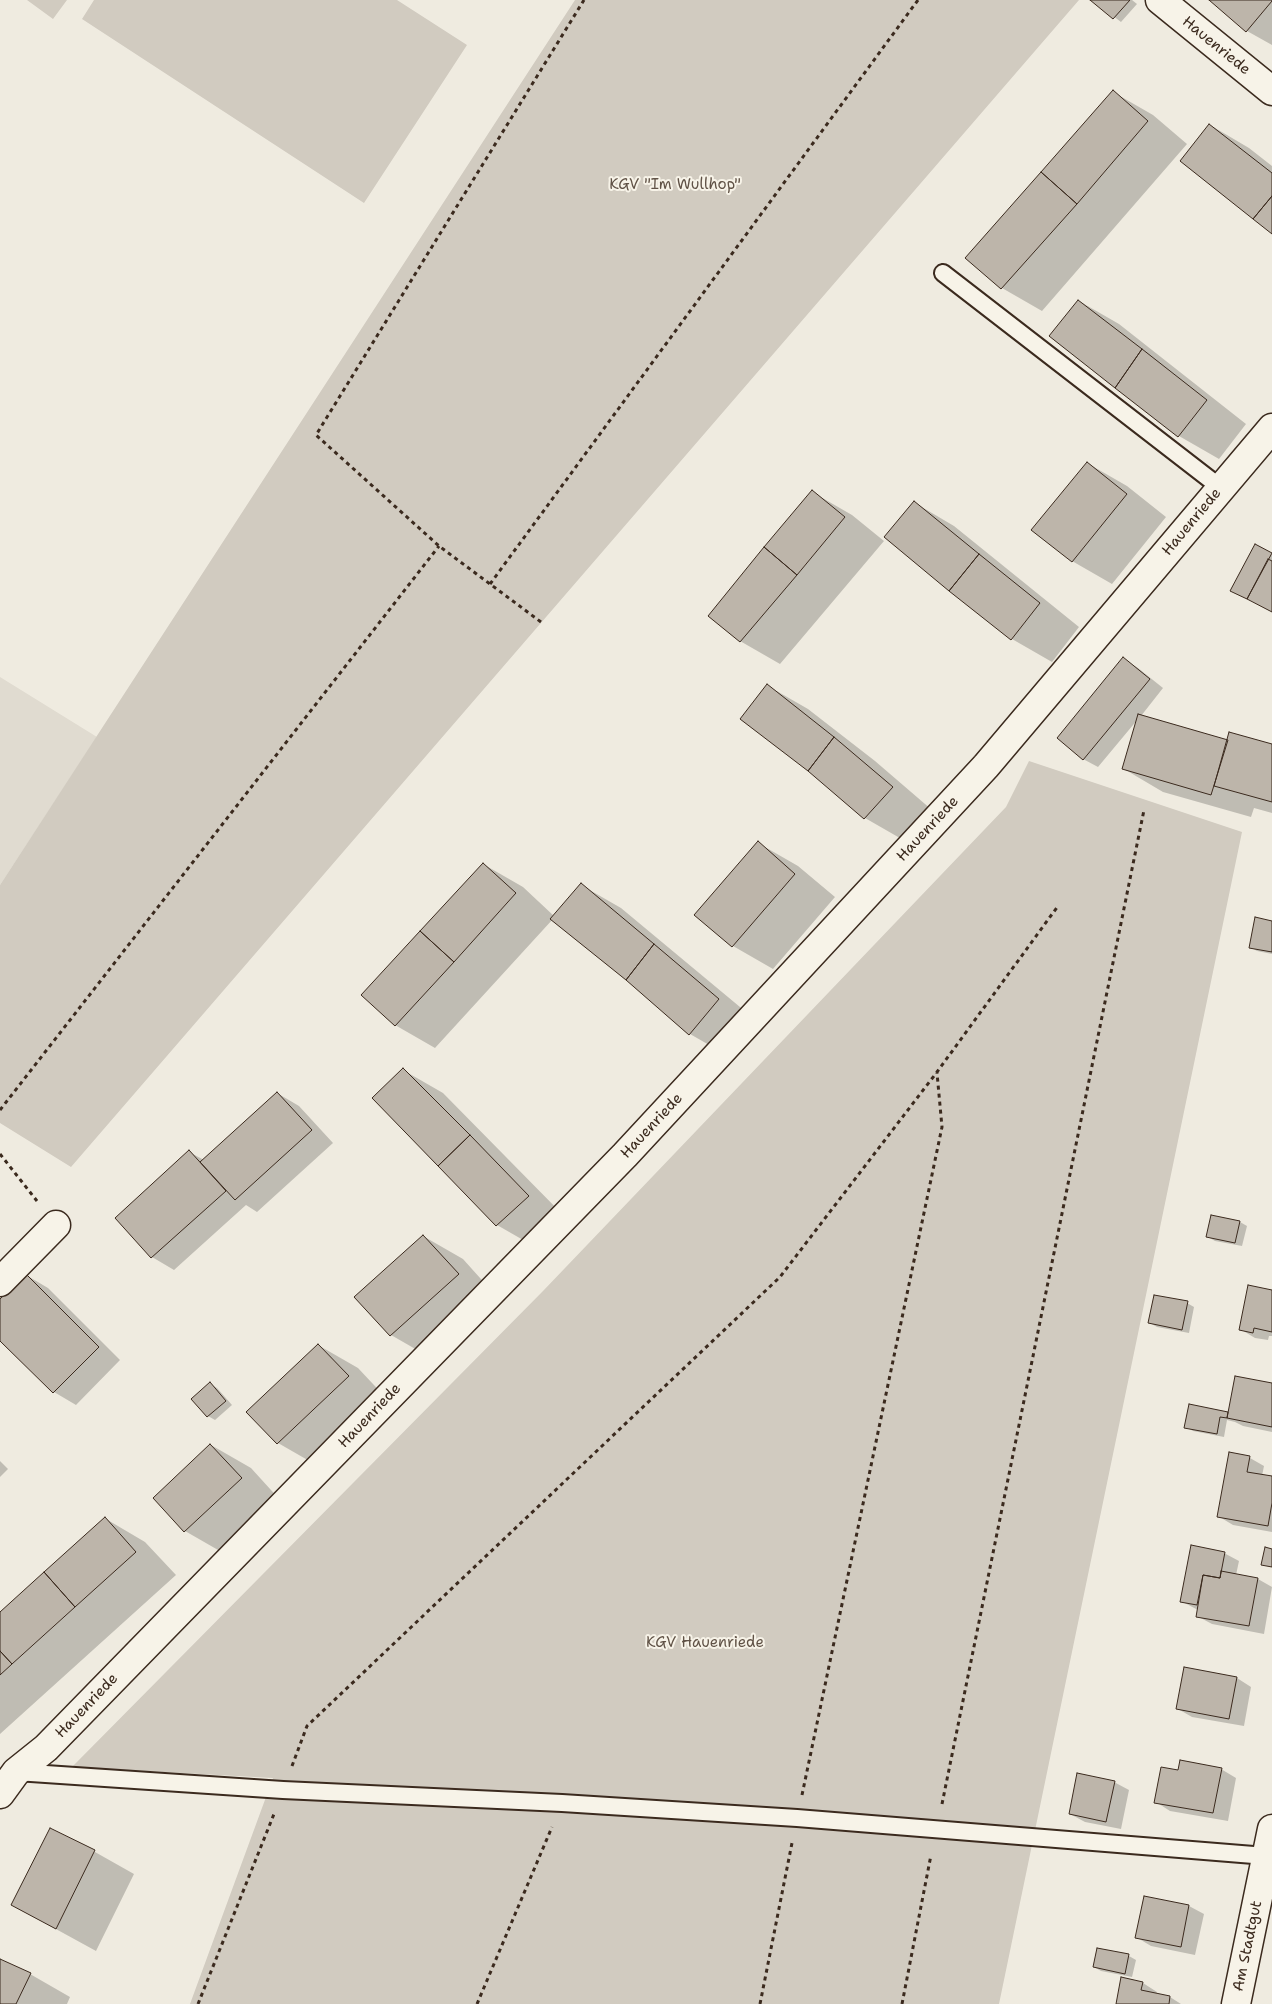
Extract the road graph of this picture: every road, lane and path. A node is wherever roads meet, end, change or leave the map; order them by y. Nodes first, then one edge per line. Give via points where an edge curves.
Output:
1 (584, 0) edge
2 (918, 0) edge
3 (1160, 0) edge
4 (1272, 91) edge
5 (943, 273) dead end
6 (1272, 428) edge
7 (1221, 488) junction
8 (439, 546) junction
9 (490, 584) junction
10 (541, 622) dead end
11 (1144, 810) dead end
12 (1058, 906) dead end
13 (937, 1072) junction
14 (0, 1110) edge
15 (0, 1154) edge
16 (56, 1225) joint
17 (0, 1282) edge
18 (8, 1769) edge
19 (283, 1790) junction
20 (0, 1794) edge
21 (562, 1803) junction
22 (797, 1818) junction
23 (937, 1828) junction
24 (1272, 1829) edge
25 (1269, 1855) edge
26 (198, 2004) edge
27 (477, 2004) edge
28 (760, 2004) edge
29 (902, 2004) edge
30 (1236, 2004) edge

1 - 8 path via 316,435
2 - 9 path
3 - 4 street, Hauenriede
5 - 7 lane
6 - 7 street, Hauenriede
7 - 18 street, Hauenriede via 986,766 625,1155 46,1748
8 - 9 path
8 - 14 path
9 - 10 path
11 - 23 path
12 - 13 path
13 - 19 path via 780,1277 307,1726
13 - 22 path via 942,1126
15 - 16 path
16 - 17 street
18 - 19 lane
18 - 20 street, Hauenriede
19 - 21 lane
19 - 26 path
21 - 22 lane
21 - 27 path
22 - 23 lane
22 - 28 path
23 - 25 lane
23 - 29 path
24 - 25 street, Am Stadtgut
25 - 30 street, Am Stadtgut

